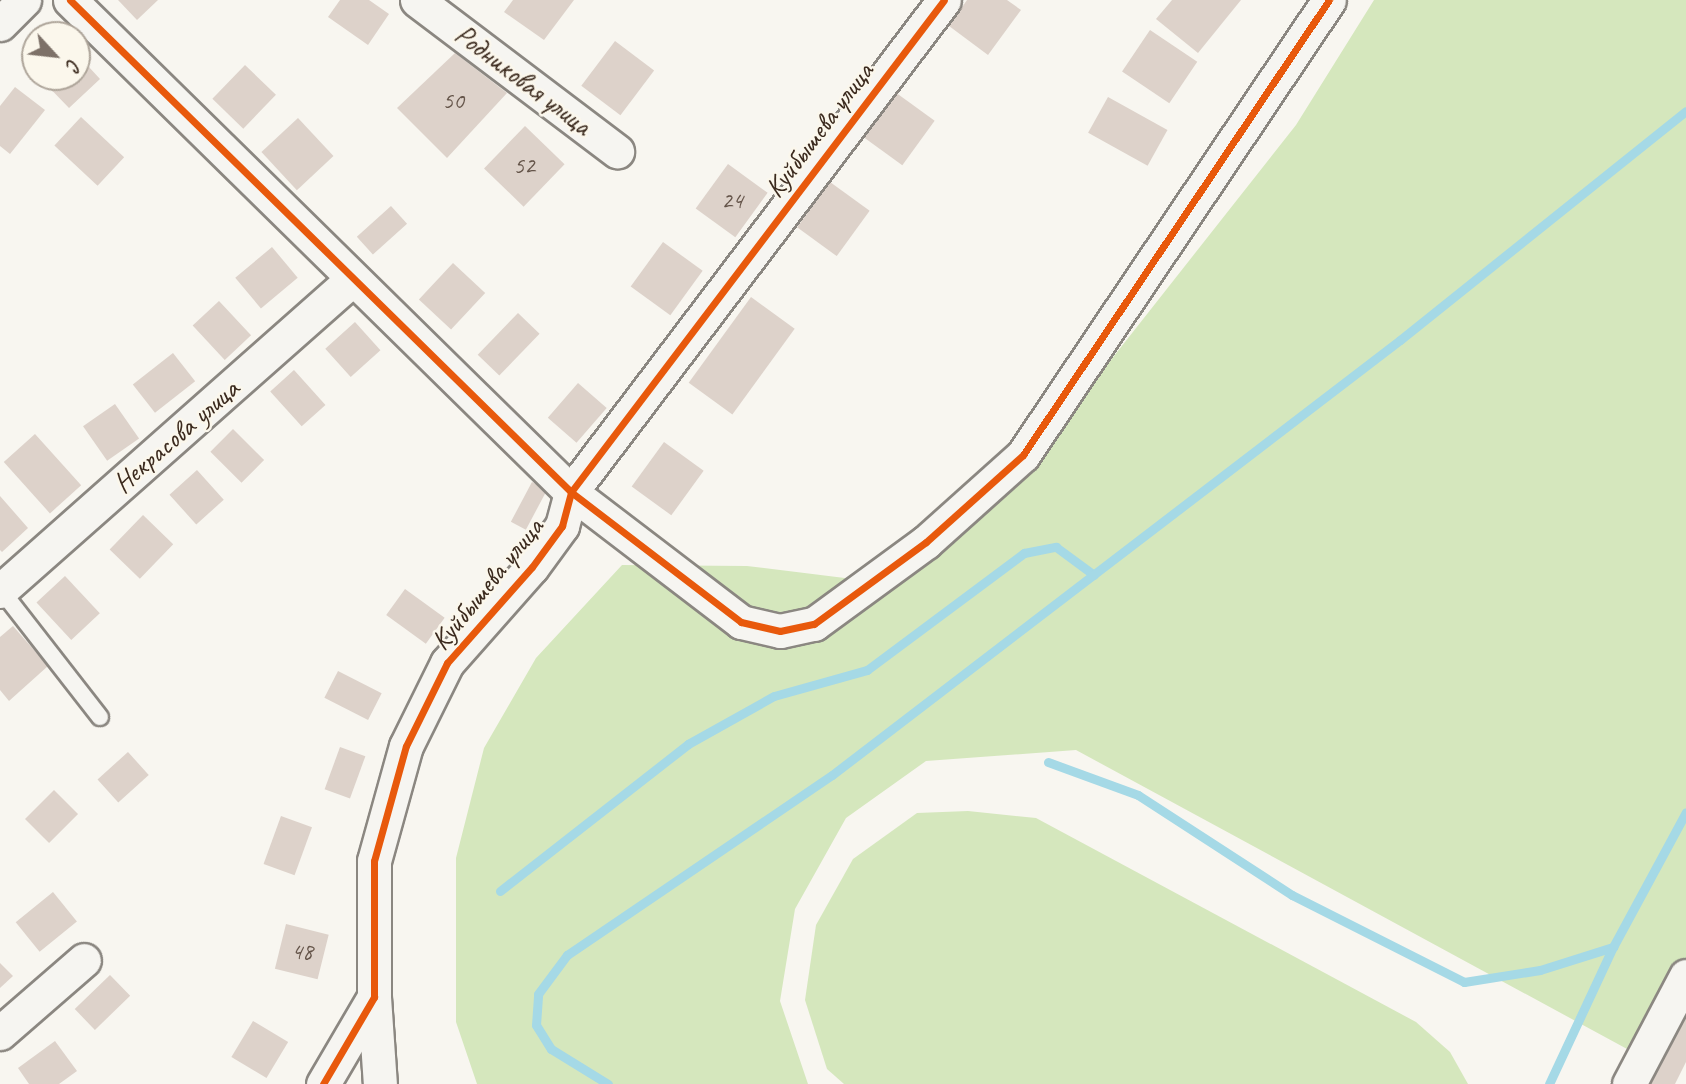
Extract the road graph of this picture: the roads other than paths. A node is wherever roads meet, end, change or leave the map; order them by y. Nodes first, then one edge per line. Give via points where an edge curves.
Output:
1 (24, 0) edge
2 (70, 0) edge
3 (944, 0) edge
4 (1329, 0) edge
5 (427, 3) edge
6 (0, 24) edge
7 (617, 151) dead end
8 (351, 281) junction
9 (571, 492) junction
10 (1, 591) edge
11 (100, 717) dead end
12 (84, 960) dead end
13 (1686, 975) edge
14 (374, 996) junction
15 (0, 1033) edge
16 (323, 1084) edge
17 (380, 1084) edge
18 (1629, 1084) edge

1 - 6 street
2 - 8 street
3 - 9 street, Куйбышева улица
4 - 9 street via 1023,455 926,542 814,624 780,631 741,622
5 - 7 street, Родниковая улица
8 - 9 street
8 - 10 street, Некрасова улица
9 - 14 street, Куйбышева улица via 562,526 447,663 405,746 374,861
10 - 11 lane
12 - 15 street
13 - 18 street
14 - 16 street
14 - 17 street, Куйбышева улица

